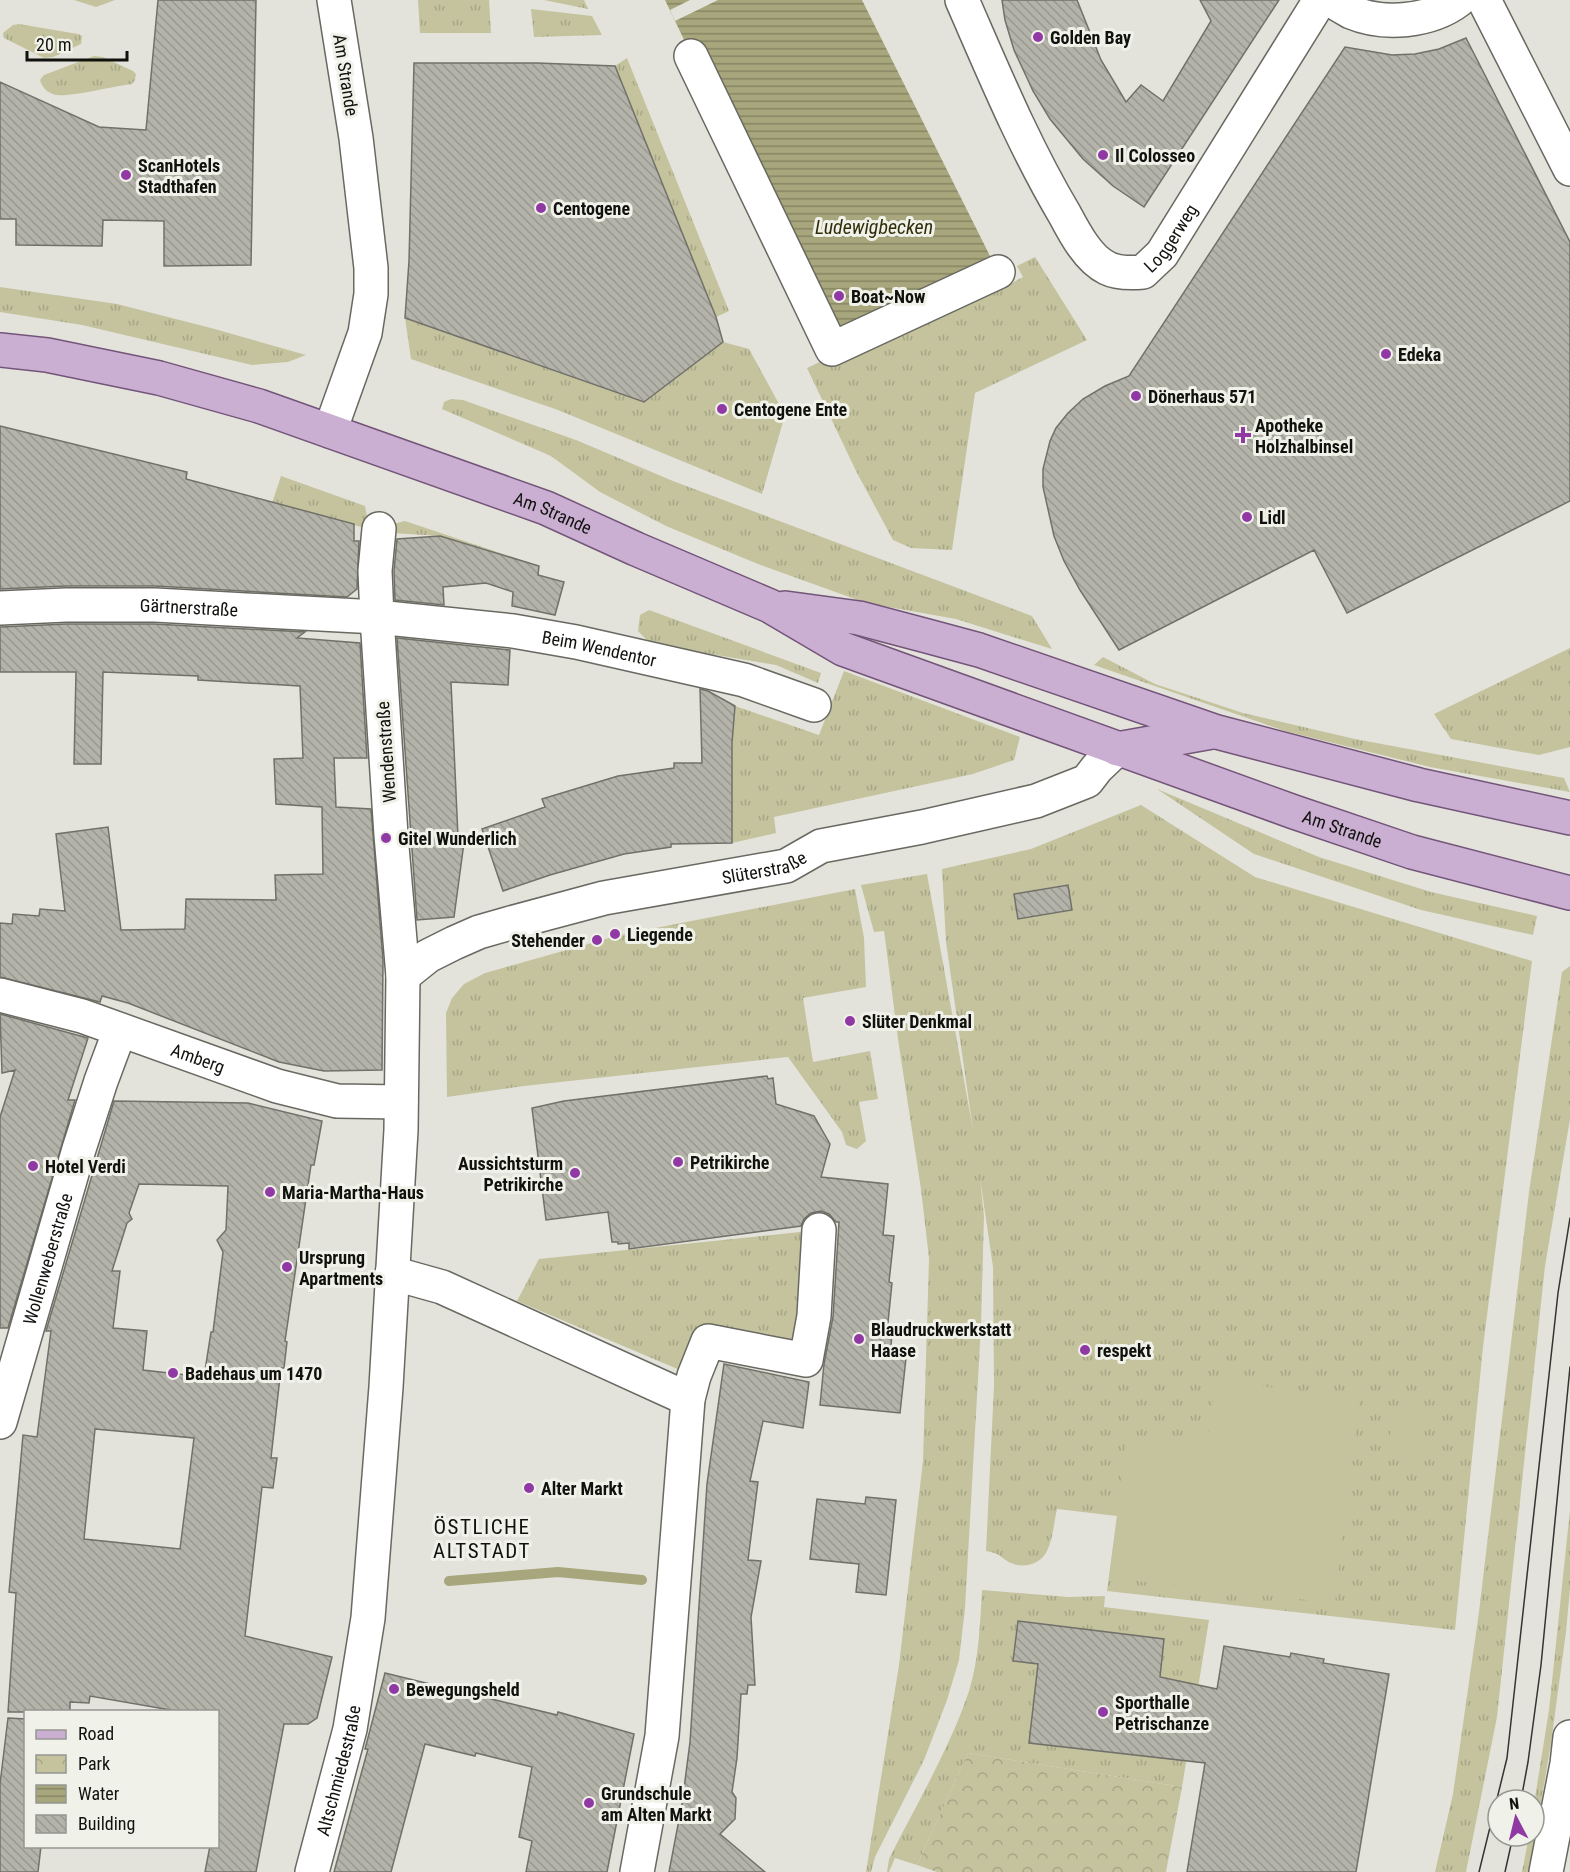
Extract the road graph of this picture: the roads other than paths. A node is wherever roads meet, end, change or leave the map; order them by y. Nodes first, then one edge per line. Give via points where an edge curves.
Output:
1 (334, 0) edge
2 (962, 0) edge
3 (1320, 0) edge
4 (1331, 0) edge
5 (1459, 0) edge
6 (1484, 0) edge
7 (691, 56) dead end
8 (1570, 169) edge
9 (998, 272) dead end
10 (0, 350) edge
11 (330, 431) junction
12 (379, 529) dead end
13 (770, 606) junction
14 (0, 608) edge
15 (377, 617) junction
16 (814, 705) dead end
17 (1217, 732) junction
18 (1117, 749) junction
19 (1570, 818) edge
20 (1568, 892) edge
21 (403, 976) junction
22 (0, 995) edge
23 (120, 1030) junction
24 (401, 1102) junction
25 (819, 1230) dead end
26 (392, 1273) junction
27 (688, 1399) junction
28 (0, 1416) edge
29 (0, 1422) edge
30 (1570, 1737) edge
31 (312, 1872) edge
32 (638, 1872) edge
33 (1546, 1872) edge

1 - 11 street, Am Strande via 356,138 371,294 362,343
2 - 3 street, Loggerweg via 1043,178 1083,247 1107,268 1128,273 1143,272 1162,254
4 - 5 street via 1353,12 1385,20 1419,18
6 - 8 street
7 - 9 street via 832,349
10 - 11 main road, Am Strande via 159,378 254,404
11 - 13 main road, Am Strande via 546,508
12 - 15 street, Wendenstraße via 375,571
13 - 17 main road, Am Strande via 859,618 979,650
13 - 18 main road, Am Strande via 843,650
14 - 15 street, Gärtnerstraße via 155,605
15 - 16 street, Beim Wendentor via 513,631 576,642 744,680
15 - 21 street, Wendenstraße
17 - 18 main road, Am Strande
17 - 19 main road, Am Strande via 1419,785
18 - 20 main road, Am Strande via 1412,852
18 - 21 street, Slüterstraße via 1087,781 1036,801 821,846 786,866 604,898 507,924 454,942
21 - 24 street
22 - 23 street, Amberg
23 - 24 street, Amberg via 277,1086 337,1101
23 - 28 street, Wollenweberstraße via 79,1149
24 - 26 street
25 - 27 street via 814,1316 806,1360 708,1341
26 - 27 street via 442,1287
26 - 31 street, Altschmiedestraße via 371,1588 361,1669 350,1729
27 - 32 street via 662,1736
28 - 29 street, Wollenweberstraße
30 - 33 street

